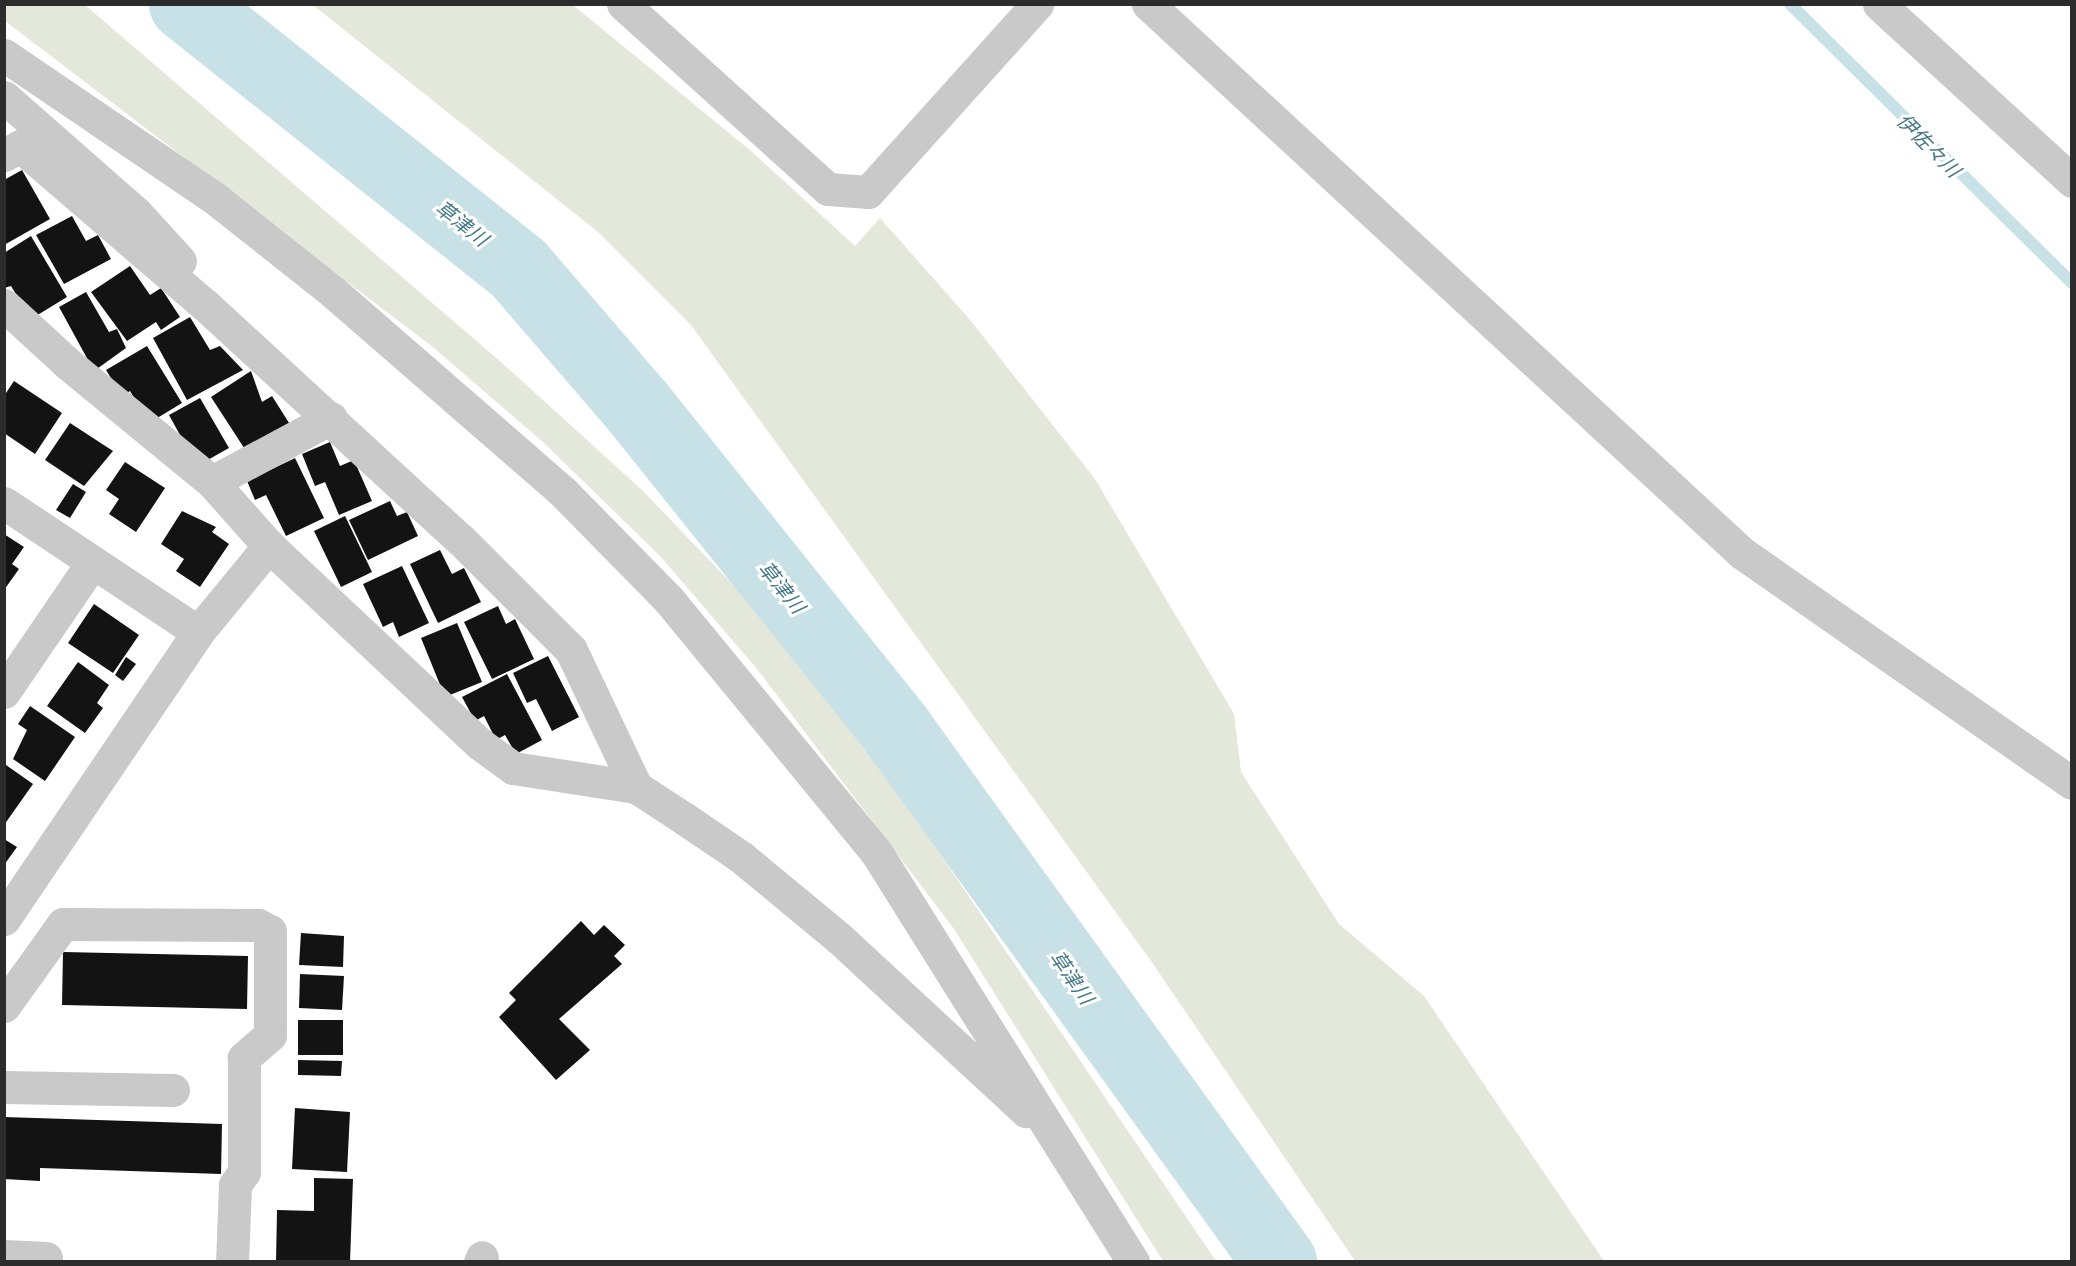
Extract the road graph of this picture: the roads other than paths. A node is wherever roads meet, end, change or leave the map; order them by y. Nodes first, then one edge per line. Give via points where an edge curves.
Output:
1 (623, 4) edge
2 (1037, 4) edge
3 (1148, 4) edge
4 (1879, 4) edge
5 (4, 55) edge
6 (4, 97) edge
7 (4, 155) edge
8 (2072, 182) edge
9 (204, 304) junction
10 (4, 305) edge
11 (331, 418) junction
12 (212, 482) junction
13 (4, 503) edge
14 (269, 546) junction
15 (92, 563) junction
16 (198, 632) junction
17 (4, 692) edge
18 (2072, 783) edge
19 (636, 787) junction
20 (4, 919) edge
21 (4, 1005) edge
22 (4, 1087) edge
23 (174, 1090) dead end
24 (1053, 1136) junction
25 (4, 1256) edge
26 (46, 1258) dead end
27 (232, 1262) edge
28 (1133, 1262) edge

1 - 2 street via 828,189 868,192
3 - 18 street via 1742,553
4 - 8 street
5 - 24 street via 217,200 446,385 563,492 676,608 876,852
6 - 9 street via 176,254
7 - 9 street via 20,146
9 - 11 street
10 - 12 street via 67,363
11 - 12 street
11 - 19 street via 571,650
12 - 14 street
13 - 15 street
14 - 16 street
14 - 19 street via 480,744 513,768
15 - 16 street
15 - 17 street
16 - 20 street
19 - 24 street via 741,857 839,938
21 - 27 street via 63,924 258,925 270,932 270,1035 244,1058 244,1172 235,1185
22 - 23 street
24 - 28 street
25 - 26 street

